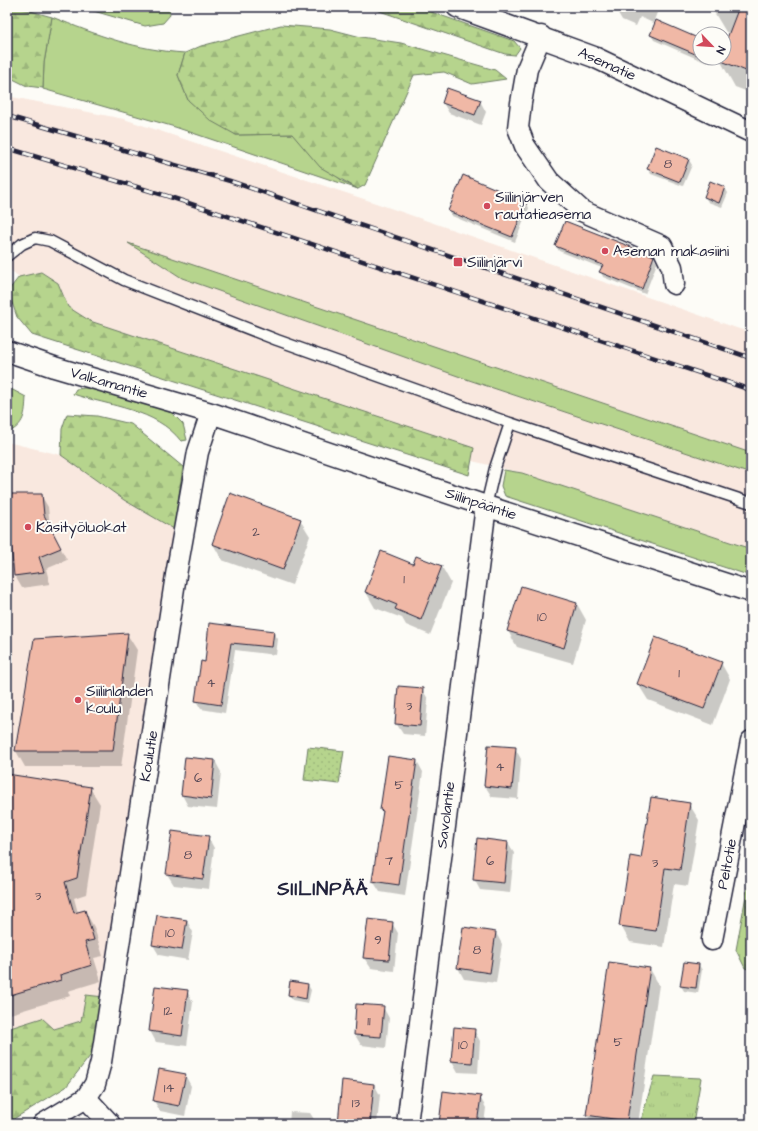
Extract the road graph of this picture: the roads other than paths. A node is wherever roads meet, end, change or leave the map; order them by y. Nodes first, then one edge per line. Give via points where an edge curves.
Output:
1 (458, 7) edge
2 (541, 36) junction
3 (751, 132) edge
4 (7, 256) edge
5 (674, 284) dead end
6 (7, 351) edge
7 (212, 413) junction
8 (510, 423) junction
9 (751, 503) edge
10 (486, 506) junction
11 (751, 592) edge
12 (751, 741) edge
13 (712, 940) dead end
14 (86, 1098) junction
15 (43, 1124) edge
16 (110, 1124) edge
17 (406, 1124) edge

1 - 2 street, Asematie
2 - 3 street, Asematie via 594,56
2 - 5 street via 527,69 521,103 518,128 525,146 550,181 582,211 662,246 672,267
4 - 8 lane via 35,238 50,241 124,280 277,340
6 - 7 street, Valkamantie
7 - 10 street, Siilinpääntie
7 - 14 street, Koulutie via 198,452 176,575 102,1062 95,1084
8 - 9 lane
8 - 10 lane
10 - 11 street, Siilinpääntie
10 - 17 street, Savolantie
12 - 13 street, Peltotie
14 - 15 street
14 - 16 street

